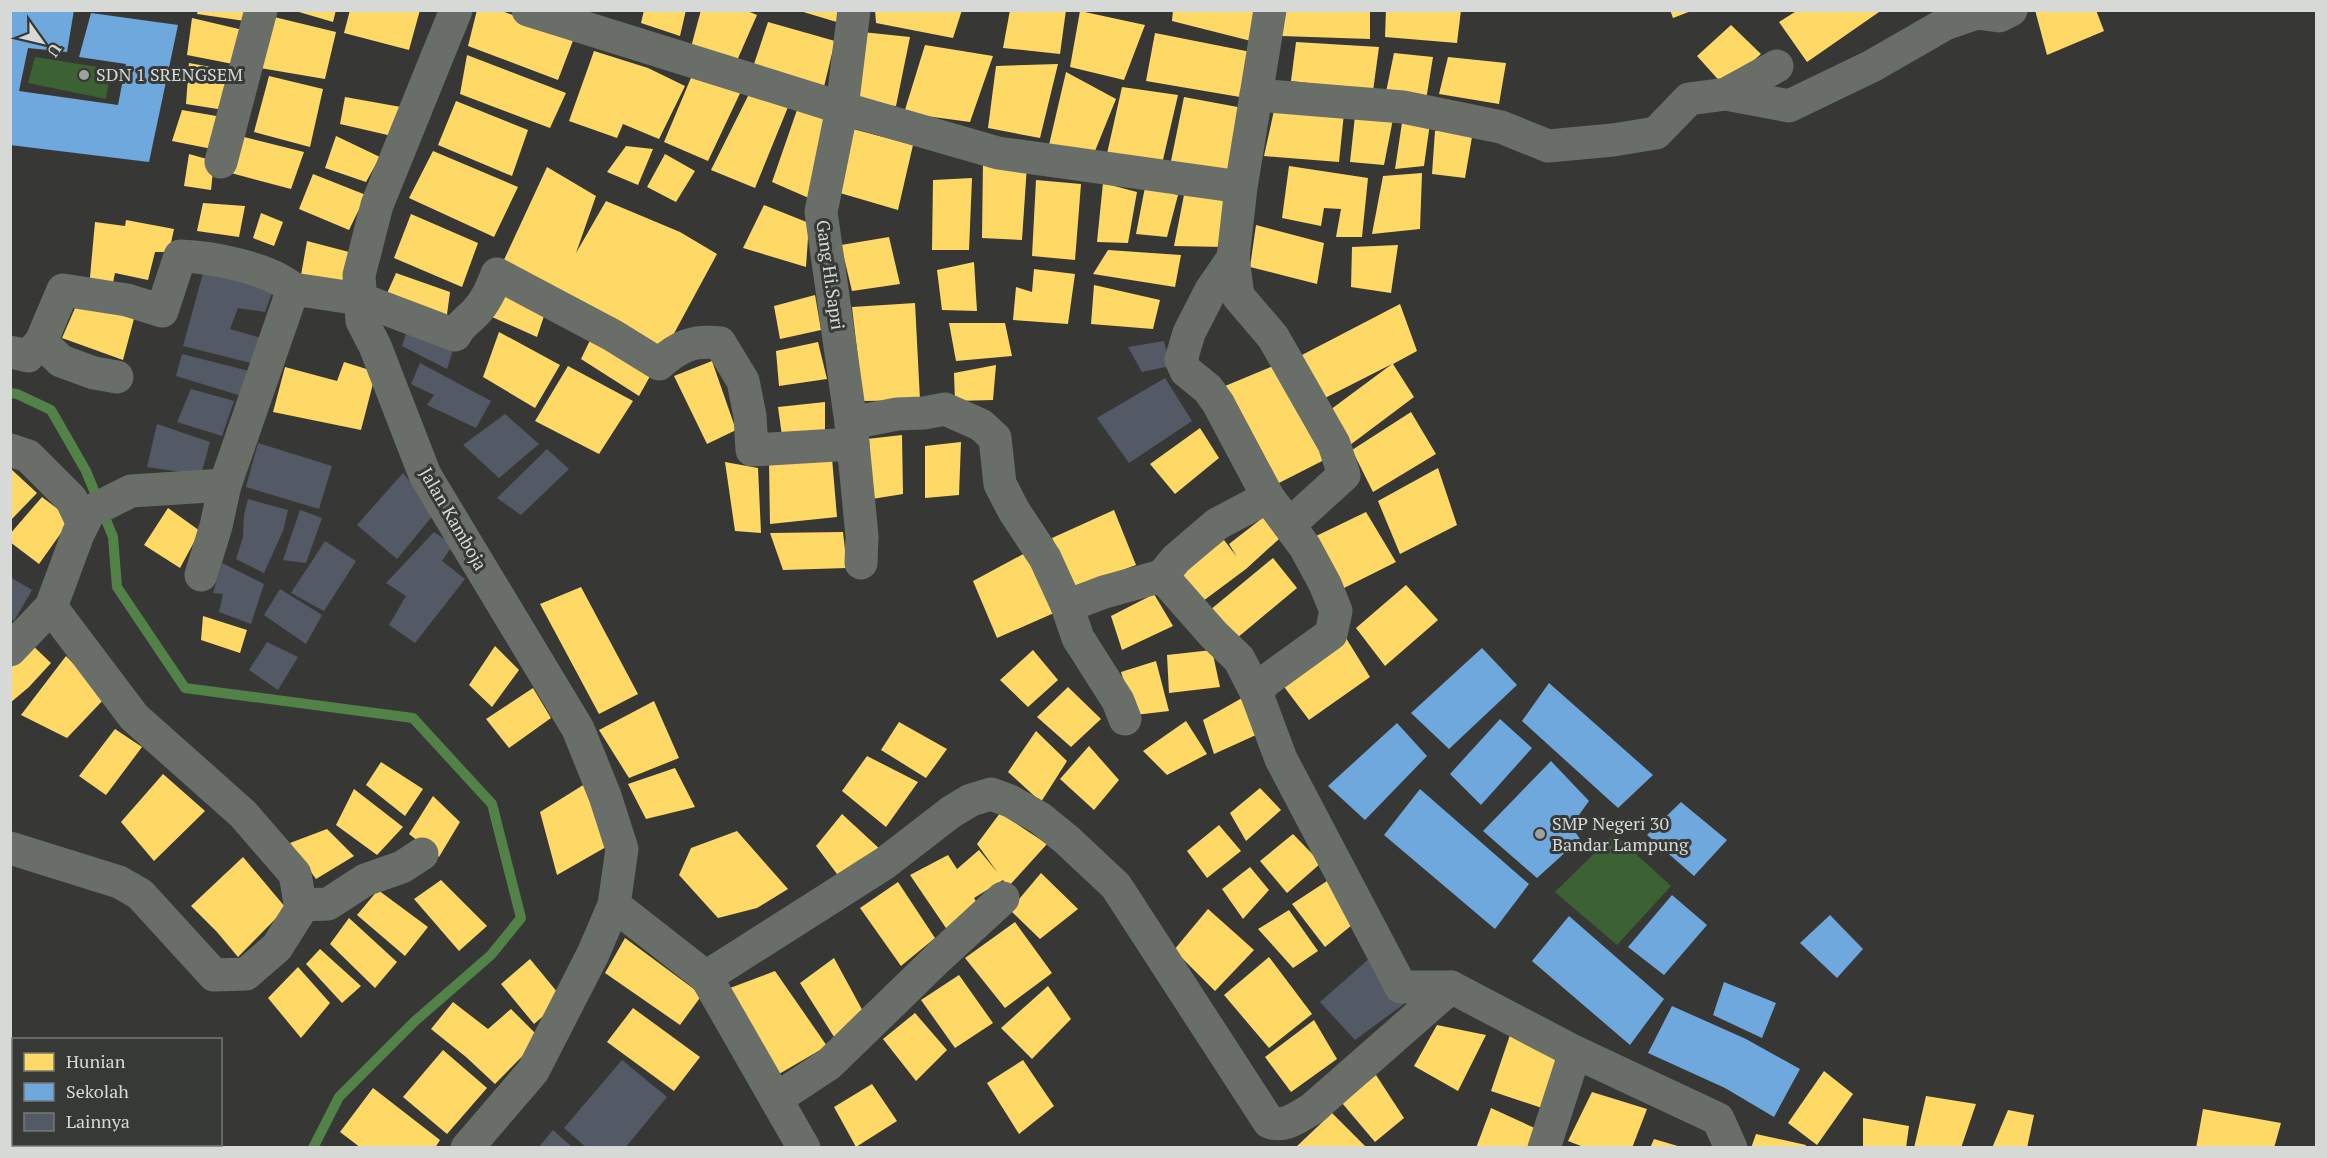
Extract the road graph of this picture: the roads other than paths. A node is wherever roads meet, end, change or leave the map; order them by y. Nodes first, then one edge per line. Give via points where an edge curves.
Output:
1 (261, 10) edge
2 (456, 10) edge
3 (528, 10) edge
4 (854, 10) edge
5 (1270, 10) edge
6 (2011, 10) edge
7 (1777, 66) dead end
8 (1726, 94) junction
9 (1256, 95) junction
10 (842, 108) junction
11 (221, 162) dead end
12 (1241, 187) junction
13 (1233, 258) junction
14 (293, 289) junction
15 (360, 299) junction
16 (26, 347) edge
17 (117, 377) dead end
18 (852, 434) junction
19 (10, 450) edge
20 (225, 485) junction
21 (1268, 497) junction
22 (86, 518) junction
23 (1289, 525) junction
24 (861, 563) dead end
25 (201, 575) dead end
26 (1162, 576) junction
27 (1067, 606) junction
28 (51, 607) junction
29 (10, 650) edge
30 (1256, 692) junction
31 (1125, 719) dead end
32 (10, 848) edge
33 (422, 854) dead end
34 (1003, 898) dead end
35 (301, 905) junction
36 (614, 905) junction
37 (706, 977) junction
38 (1451, 987) junction
39 (1575, 1052) junction
40 (776, 1099) junction
41 (467, 1148) edge
42 (804, 1148) edge
43 (1544, 1148) edge
44 (1731, 1148) edge

1 - 11 street
2 - 15 street, Jalan Kamboja via 377,205 359,275
3 - 10 street
4 - 10 street, Gang Hi.Sapri
5 - 9 street
6 - 8 street via 1999,16 1977,13 1945,24 1872,66 1789,106
7 - 8 street
8 - 9 street via 1689,99 1656,133 1548,146 1501,127 1402,106
9 - 12 street
10 - 12 street via 998,153
10 - 18 street, Gang Hi.Sapri via 821,212
12 - 13 street
13 - 21 street via 1211,290 1181,360 1186,371 1218,403
13 - 23 street via 1238,296 1273,338 1334,444 1344,475
14 - 15 street
14 - 16 street via 284,280 239,265 180,256 162,311 127,300 63,290
14 - 20 street
15 - 18 street via 455,335 489,295 497,274 659,364 674,350 703,341 720,343 743,381 752,450
15 - 36 street, Jalan Kamboja via 363,321 425,475 578,729 594,766 622,849
16 - 17 street via 94,373
18 - 24 street, Gang Hi.Sapri
18 - 27 street via 897,414 945,409 981,425 995,438 1000,484
19 - 22 street via 28,456
20 - 22 street via 131,491
20 - 25 street
21 - 23 street
21 - 26 street via 1217,524
22 - 28 street
23 - 30 street via 1313,561 1336,611 1331,634
26 - 27 street
26 - 30 street via 1239,659
27 - 31 street via 1078,638
28 - 29 street
28 - 35 street via 134,717 243,814 295,874
30 - 38 street via 1281,759 1401,987
32 - 35 street via 119,882 140,894 214,975 246,974 278,947
33 - 35 street via 402,867 365,880 328,904
34 - 40 street via 829,1064
36 - 37 street
36 - 41 street, Jalan Kamboja via 533,1071
37 - 38 street via 885,863 951,812 991,794 1040,818 1116,886 1269,1122 1290,1122 1312,1109
37 - 40 street
38 - 39 street
39 - 43 street
39 - 44 street via 1718,1119
40 - 42 street

